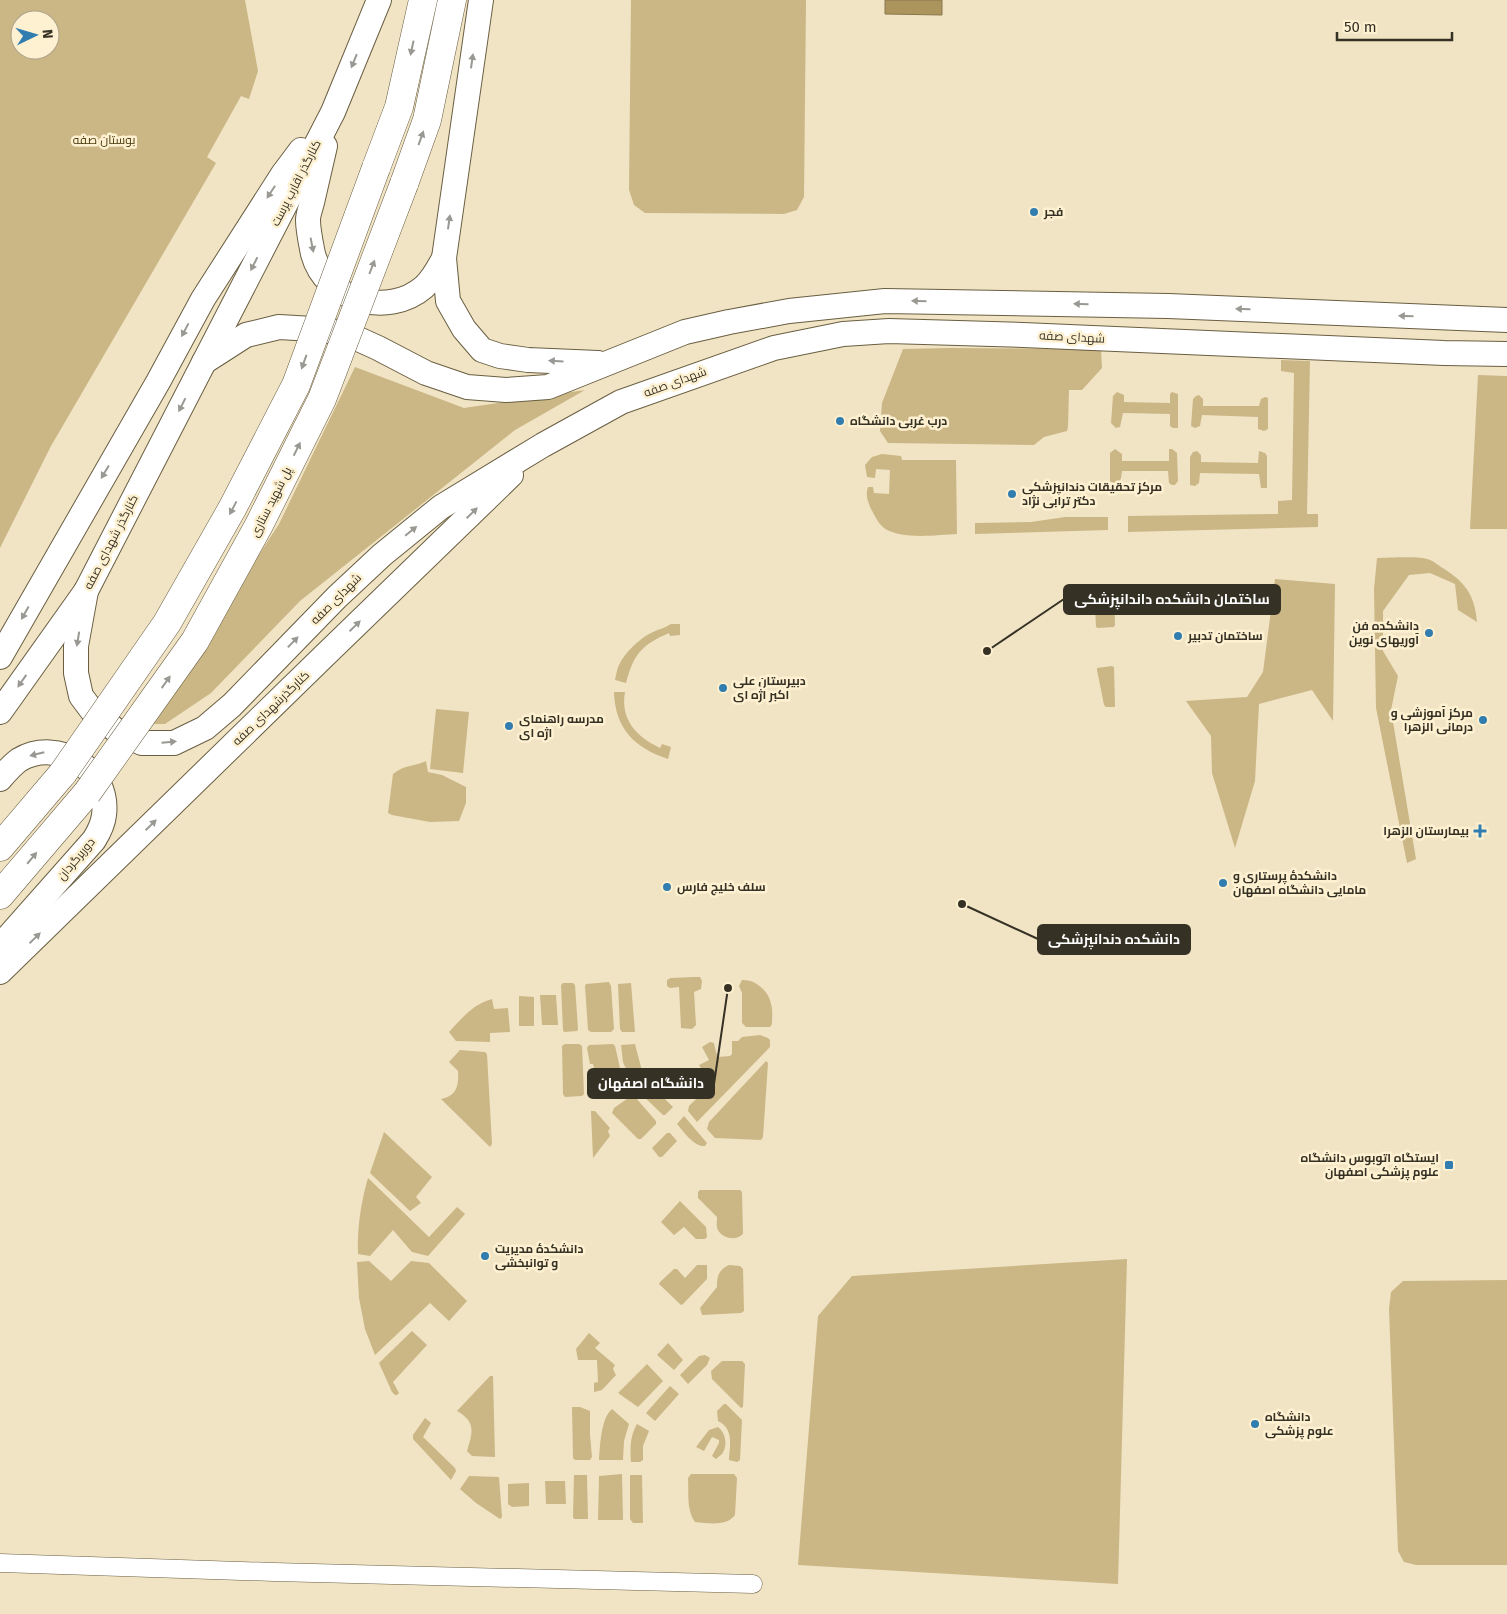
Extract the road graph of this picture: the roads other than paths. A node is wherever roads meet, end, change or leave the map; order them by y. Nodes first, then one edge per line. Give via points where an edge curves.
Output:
1 (379, 0) edge
2 (422, 0) edge
3 (452, 0) edge
4 (481, 0) edge
5 (332, 112) junction
6 (444, 258) junction
7 (1447, 318) junction
8 (1505, 320) edge
9 (1444, 353) junction
10 (1503, 354) edge
11 (204, 362) junction
12 (604, 364) junction
13 (543, 445) junction
14 (86, 591) junction
15 (0, 657) edge
16 (0, 712) edge
17 (0, 779) edge
18 (0, 847) edge
19 (0, 895) edge
20 (0, 946) edge
21 (0, 972) edge
22 (0, 1563) edge
23 (753, 1584) dead end

1 -> 5 main road, کنارگذر اقارب پرست
2 -> 18 highway, bridge via 399,107 296,386 233,507 167,623 63,773
19 -> 3 highway, پل شهید ستاری, bridge via 87,793 194,641 259,525 322,399 404,184 427,120
6 -> 4 main road
5 -> 6 main road via 308,220 314,255 321,271 345,294 378,304 410,296 425,286
5 -> 11 main road, کنارگذر اقارب پرست
5 -> 15 main road via 282,174 203,298
12 -> 6 main road via 528,360 482,350 464,329 448,301
7 - 8 main road
7 - 9 main road via 1455,336 1452,346
7 -> 12 main road via 1168,306 885,301 789,311 729,322 686,332
8 - 10 main road via 1496,327 1492,336 1493,346
9 - 10 main road, شهدای صفه
9 - 13 main road, شهدای صفه via 1023,335 889,331 843,334 774,348 621,402
11 - 12 main road via 246,335 279,327 345,332 426,374 467,387 506,390 548,386
11 -> 14 main road, کنارگذر شهدای صفه
14 -> 13 main road, شهدای صفه via 76,646 76,673 81,696 93,712 118,732 142,743 174,743 206,728 337,597 441,507
21 -> 13 main road, کنارگذرشهدای صفه
14 -> 16 main road, کنارگذر شهدای صفه
20 -> 17 main road, دوربرگردان via 94,840 104,814 100,786 93,774 72,757 45,752 31,755 18,761
22 - 23 street

